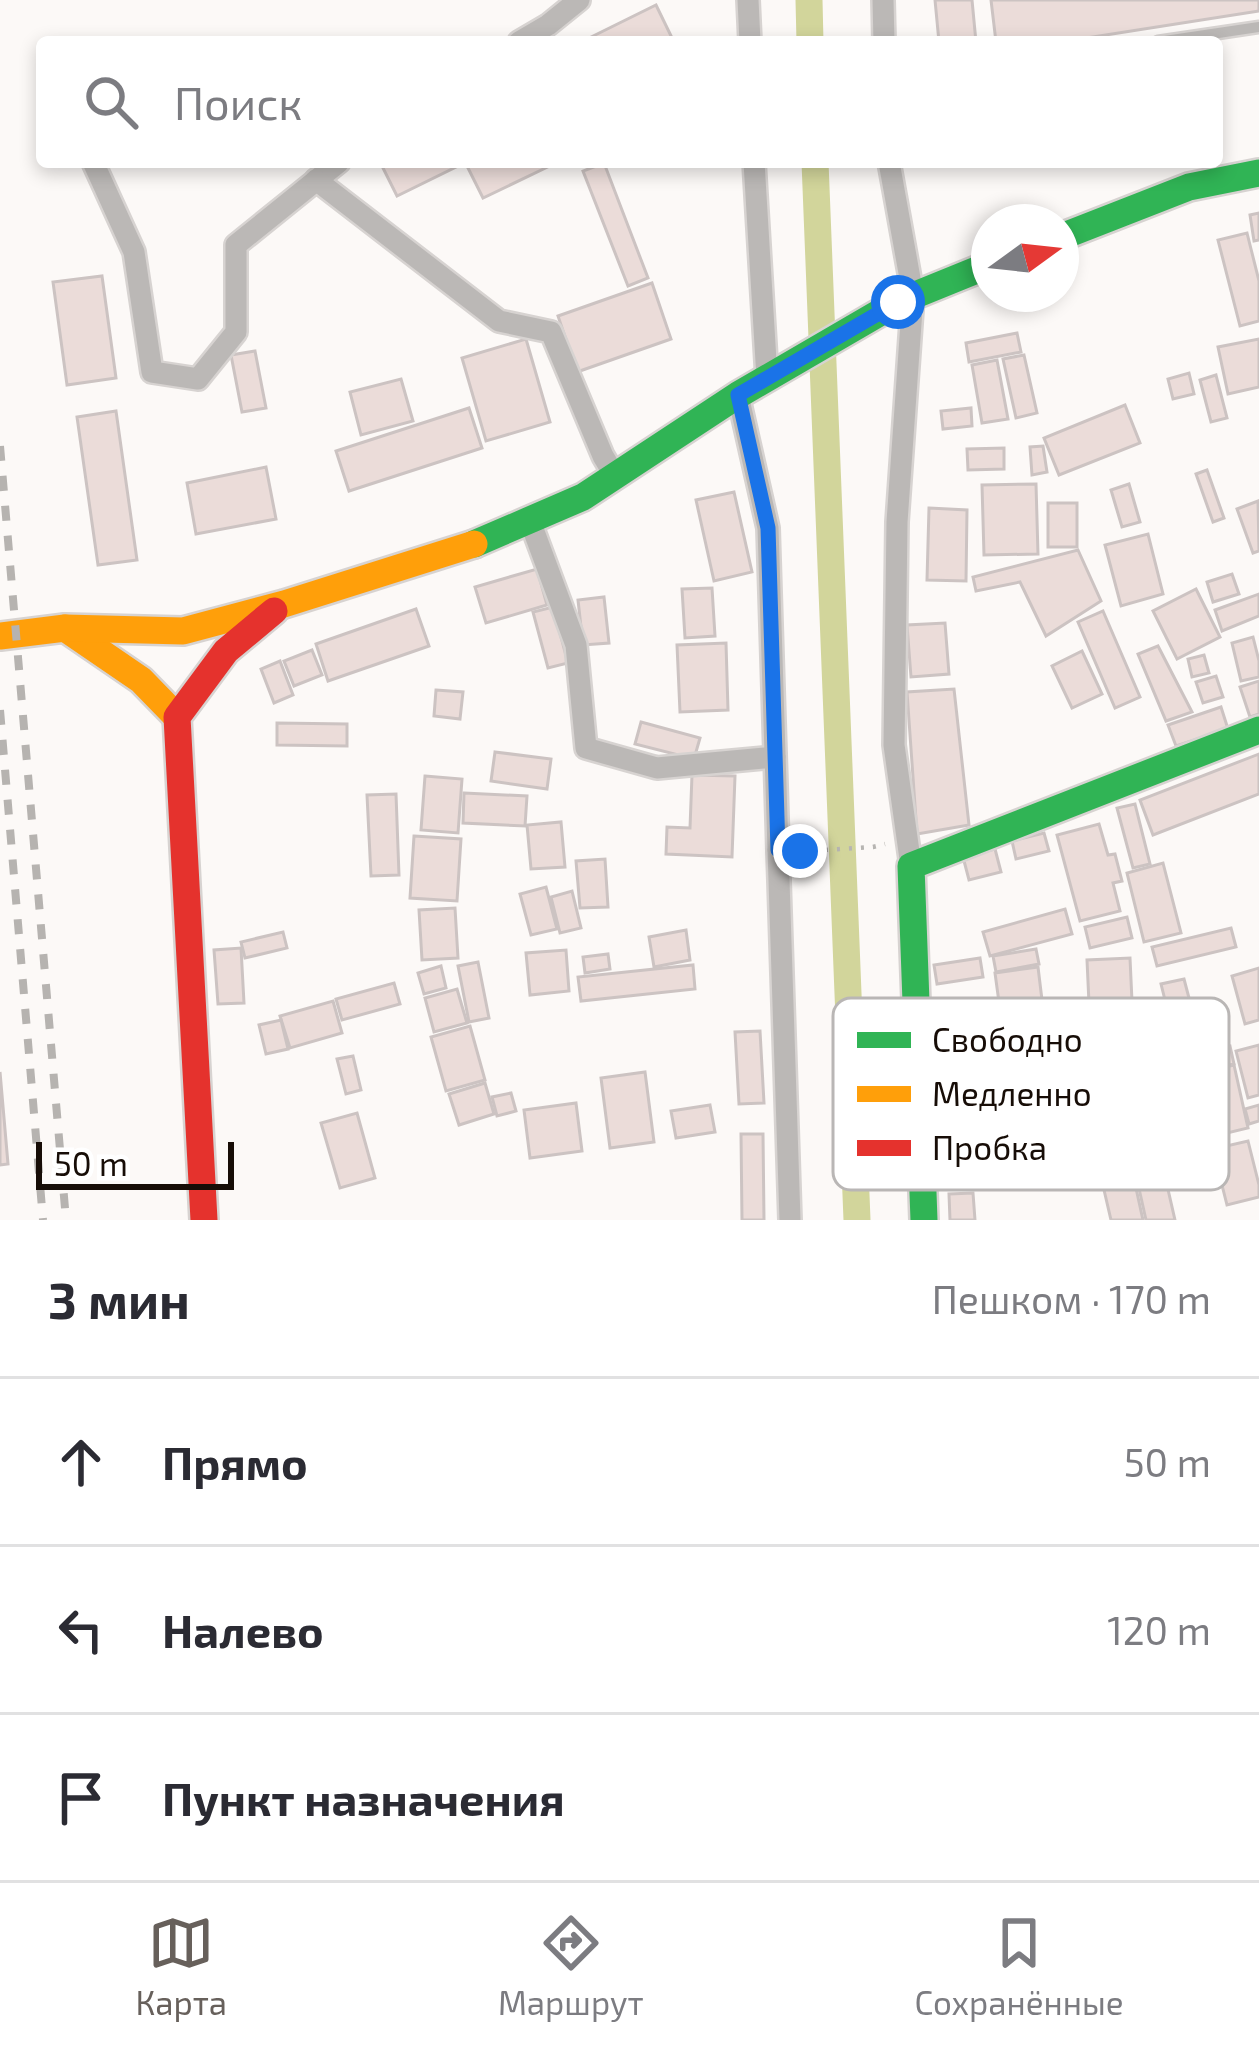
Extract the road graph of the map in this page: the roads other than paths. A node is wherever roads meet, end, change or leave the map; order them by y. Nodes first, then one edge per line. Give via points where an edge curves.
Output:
1 (579, 0) edge
2 (748, 0) edge
3 (883, 0) edge
4 (1259, 27) edge
5 (529, 36) edge
6 (750, 36) edge
7 (884, 36) edge
8 (1198, 36) edge
9 (96, 168) edge
10 (331, 168) edge
11 (754, 168) edge
12 (890, 168) edge
13 (1259, 173) edge
14 (316, 180) junction
15 (1079, 230) edge
16 (971, 273) edge
17 (906, 299) junction
18 (770, 377) junction
19 (738, 395) junction
20 (615, 476) junction
21 (530, 521) junction
22 (284, 604) junction
23 (65, 628) junction
24 (0, 636) edge
25 (177, 717) junction
26 (1259, 730) edge
27 (775, 757) junction
28 (911, 866) junction
29 (916, 998) edge
30 (923, 1190) edge
31 (204, 1220) edge
32 (790, 1220) edge
33 (924, 1220) edge

1 - 5 street
2 - 6 street
3 - 7 street
4 - 8 lane
9 - 14 street via 134,252 152,372 198,379 236,332 236,245
10 - 14 street
11 - 18 street
12 - 17 street
13 - 15 main road via 1189,187
14 - 20 street via 499,321 551,332
16 - 17 main road
17 - 18 main road
17 - 28 street via 893,745
18 - 19 main road
19 - 20 main road
19 - 27 street via 768,528
20 - 21 main road
21 - 22 main road
21 - 27 street via 576,645 586,748 657,768
22 - 23 main road via 183,631
22 - 25 main road via 226,651
23 - 24 main road
23 - 25 main road via 141,680
25 - 31 main road
26 - 28 main road
27 - 32 street via 789,850
28 - 29 main road
30 - 33 main road

